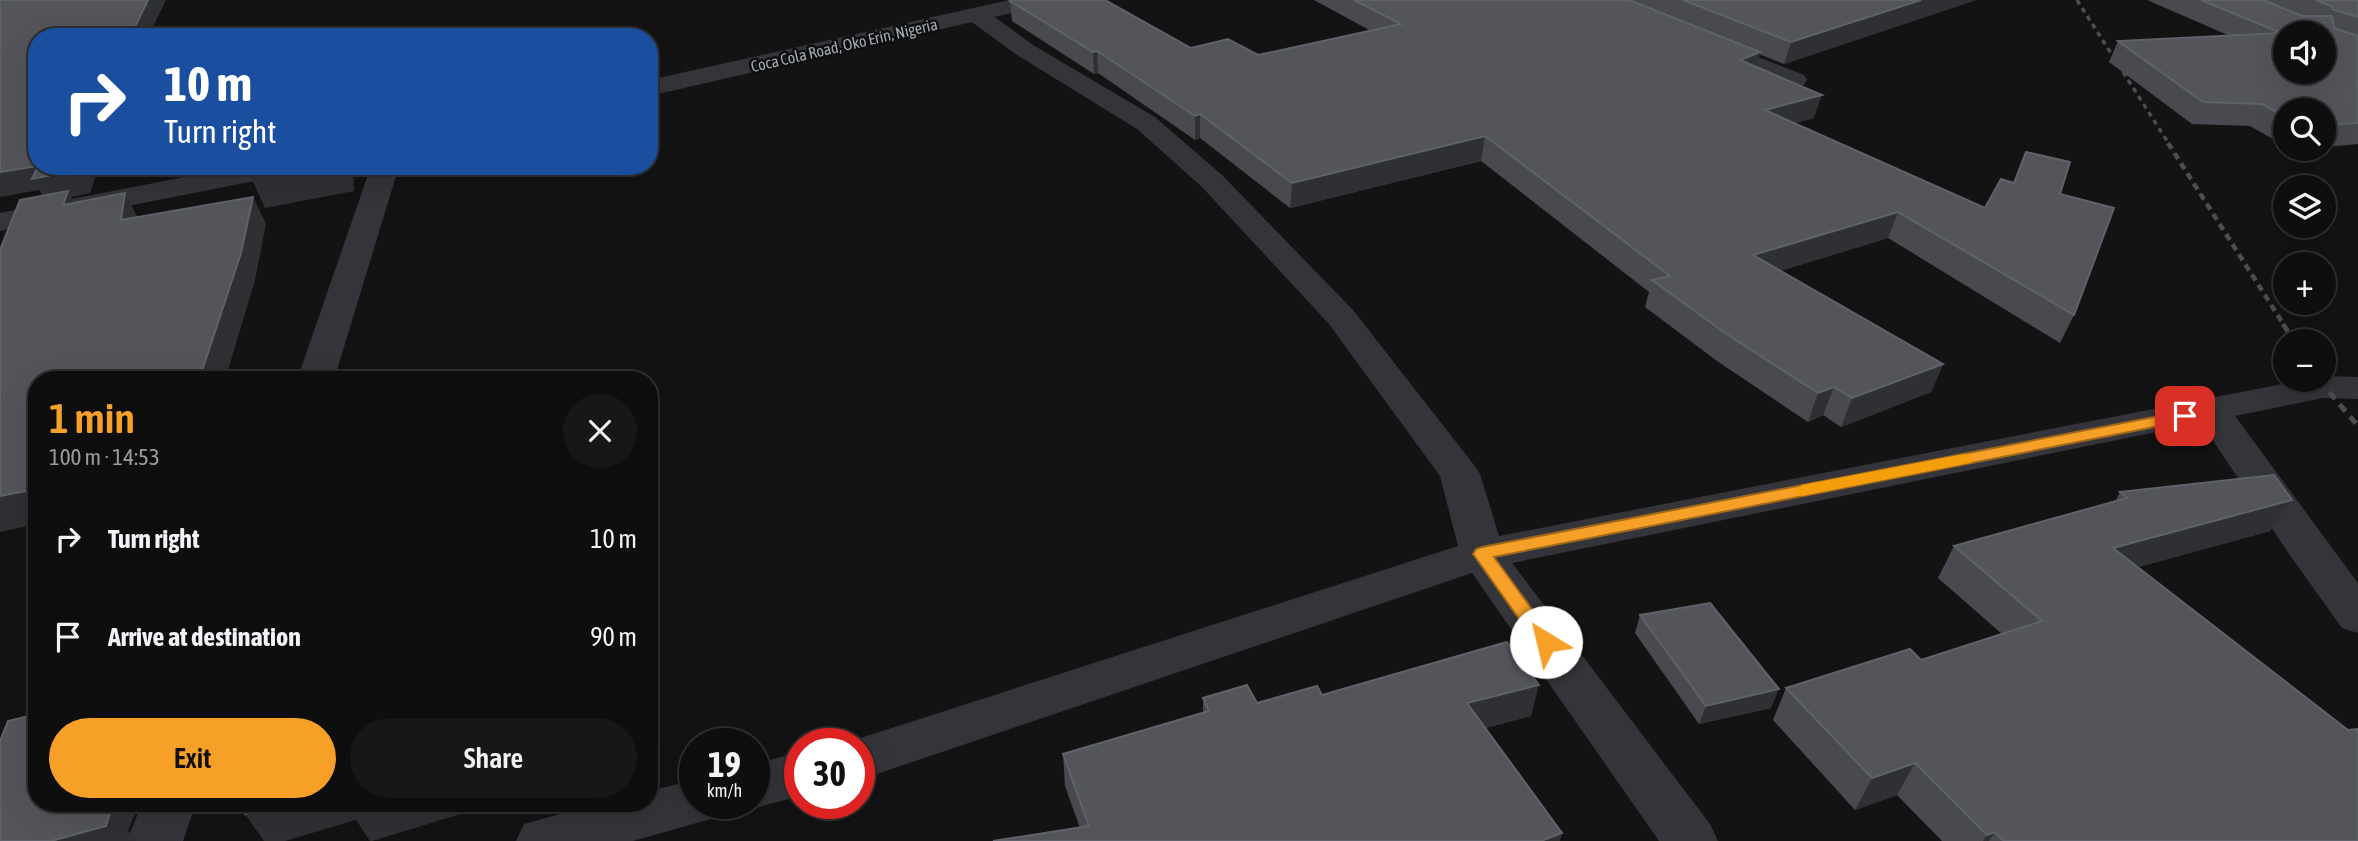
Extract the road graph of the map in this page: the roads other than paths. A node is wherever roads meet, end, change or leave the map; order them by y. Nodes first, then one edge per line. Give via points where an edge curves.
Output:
1 (1038, 0) edge
2 (977, 15) junction
3 (1691, 37) edge
4 (1795, 80) edge
5 (658, 86) edge
6 (240, 175) edge
7 (382, 175) edge
8 (0, 222) edge
9 (318, 371) edge
10 (2358, 388) edge
11 (2212, 411) junction
12 (1482, 554) junction
13 (2358, 616) edge
14 (875, 753) edge
15 (679, 806) edge
16 (166, 812) edge
17 (656, 812) edge
18 (658, 812) edge
19 (155, 841) edge
20 (544, 841) edge
21 (1689, 841) edge

1 - 2 street, Coca Cola Road, Oko Erin, Nigeria
2 - 5 street, Coca Cola Road, Oko Erin, Nigeria
2 - 12 street via 1025,50 1146,123 1212,181 1341,317 1460,474
3 - 4 street
6 - 8 street
7 - 9 street
10 - 11 street via 2323,387
11 - 12 street
11 - 13 street
12 - 14 street
12 - 21 street
15 - 18 street
16 - 19 street
17 - 20 street

